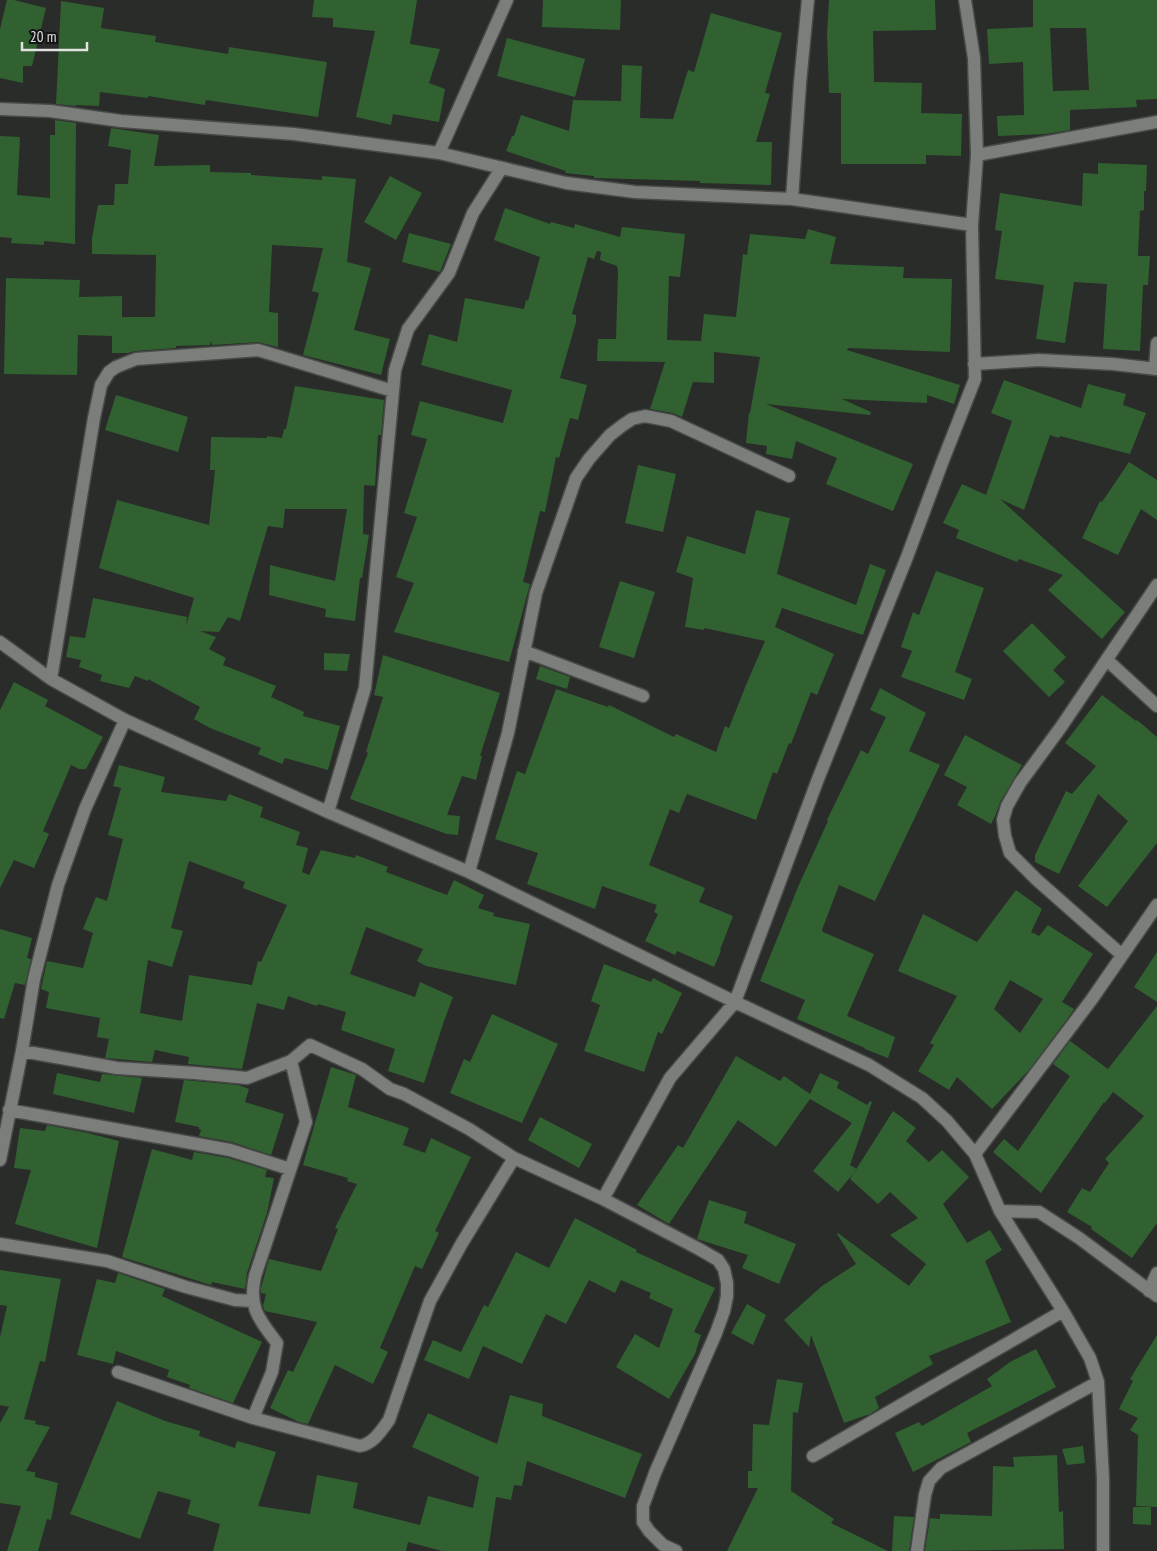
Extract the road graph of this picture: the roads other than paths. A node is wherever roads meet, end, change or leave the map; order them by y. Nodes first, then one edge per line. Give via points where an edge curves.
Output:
1 (507, 0) edge
2 (808, 0) edge
3 (965, 0) edge
4 (0, 109) edge
5 (1157, 122) edge
6 (439, 153) junction
7 (977, 155) junction
8 (501, 169) junction
9 (792, 199) junction
10 (972, 225) junction
11 (1157, 343) edge
12 (974, 364) junction
13 (1156, 369) edge
14 (393, 391) junction
15 (789, 476) dead end
16 (1157, 585) edge
17 (0, 642) edge
18 (524, 651) junction
19 (1107, 660) junction
20 (51, 679) junction
21 (643, 696) dead end
22 (1157, 706) edge
23 (125, 720) junction
24 (328, 812) junction
25 (469, 872) junction
26 (1157, 905) edge
27 (1122, 955) junction
28 (735, 1002) junction
29 (22, 1051) junction
30 (291, 1061) junction
31 (9, 1110) junction
32 (975, 1154) junction
33 (514, 1158) junction
34 (0, 1160) edge
35 (290, 1169) junction
36 (603, 1199) junction
37 (1000, 1211) junction
38 (0, 1244) edge
39 (1157, 1273) edge
40 (1153, 1294) edge
41 (253, 1302) junction
42 (1064, 1312) junction
43 (118, 1372) dead end
44 (1098, 1382) junction
45 (253, 1418) junction
46 (813, 1456) dead end
47 (676, 1551) edge
48 (917, 1551) edge
49 (1103, 1551) edge

1 - 6 street
2 - 9 street
3 - 7 street via 974,58
4 - 6 street via 294,134
5 - 7 street
6 - 8 street
7 - 10 street
8 - 9 street via 566,183 635,192
8 - 14 street via 473,213 449,273 408,329 395,370
9 - 10 street
10 - 12 street
11 - 13 street
12 - 13 street via 1038,360
12 - 28 street via 975,379 818,779
14 - 20 street via 258,350 136,359 109,372 101,385 94,418
14 - 24 street via 365,688
15 - 18 street via 672,421 645,416 632,419 610,435 576,478 536,593
16 - 19 street
17 - 20 street
18 - 21 street
18 - 25 street via 508,733
19 - 22 street
19 - 27 street via 1020,783 1003,820 1010,854
20 - 23 street
23 - 24 street
23 - 29 street via 85,809 58,884 34,979
24 - 25 street
25 - 28 street
26 - 27 street
27 - 32 street
28 - 32 street via 869,1065 922,1098
28 - 36 street via 670,1078
29 - 30 street via 117,1068 247,1078
29 - 31 street
30 - 33 street via 310,1045 362,1069 390,1089 469,1129
30 - 35 street via 306,1122
31 - 34 street
31 - 35 street via 230,1150
32 - 37 street
33 - 36 street
33 - 45 street via 430,1301 389,1420 379,1435 360,1446
35 - 41 street via 255,1276
36 - 47 street via 718,1260 727,1283 724,1311 716,1333 643,1506 643,1522 649,1531 662,1545
37 - 40 street via 1039,1212
37 - 42 street
38 - 41 street via 107,1261 235,1300
39 - 40 street
41 - 45 street via 259,1320 277,1343 272,1372
42 - 44 street via 1090,1358
42 - 46 street
43 - 45 street
44 - 48 street via 941,1468 929,1481
44 - 49 street

